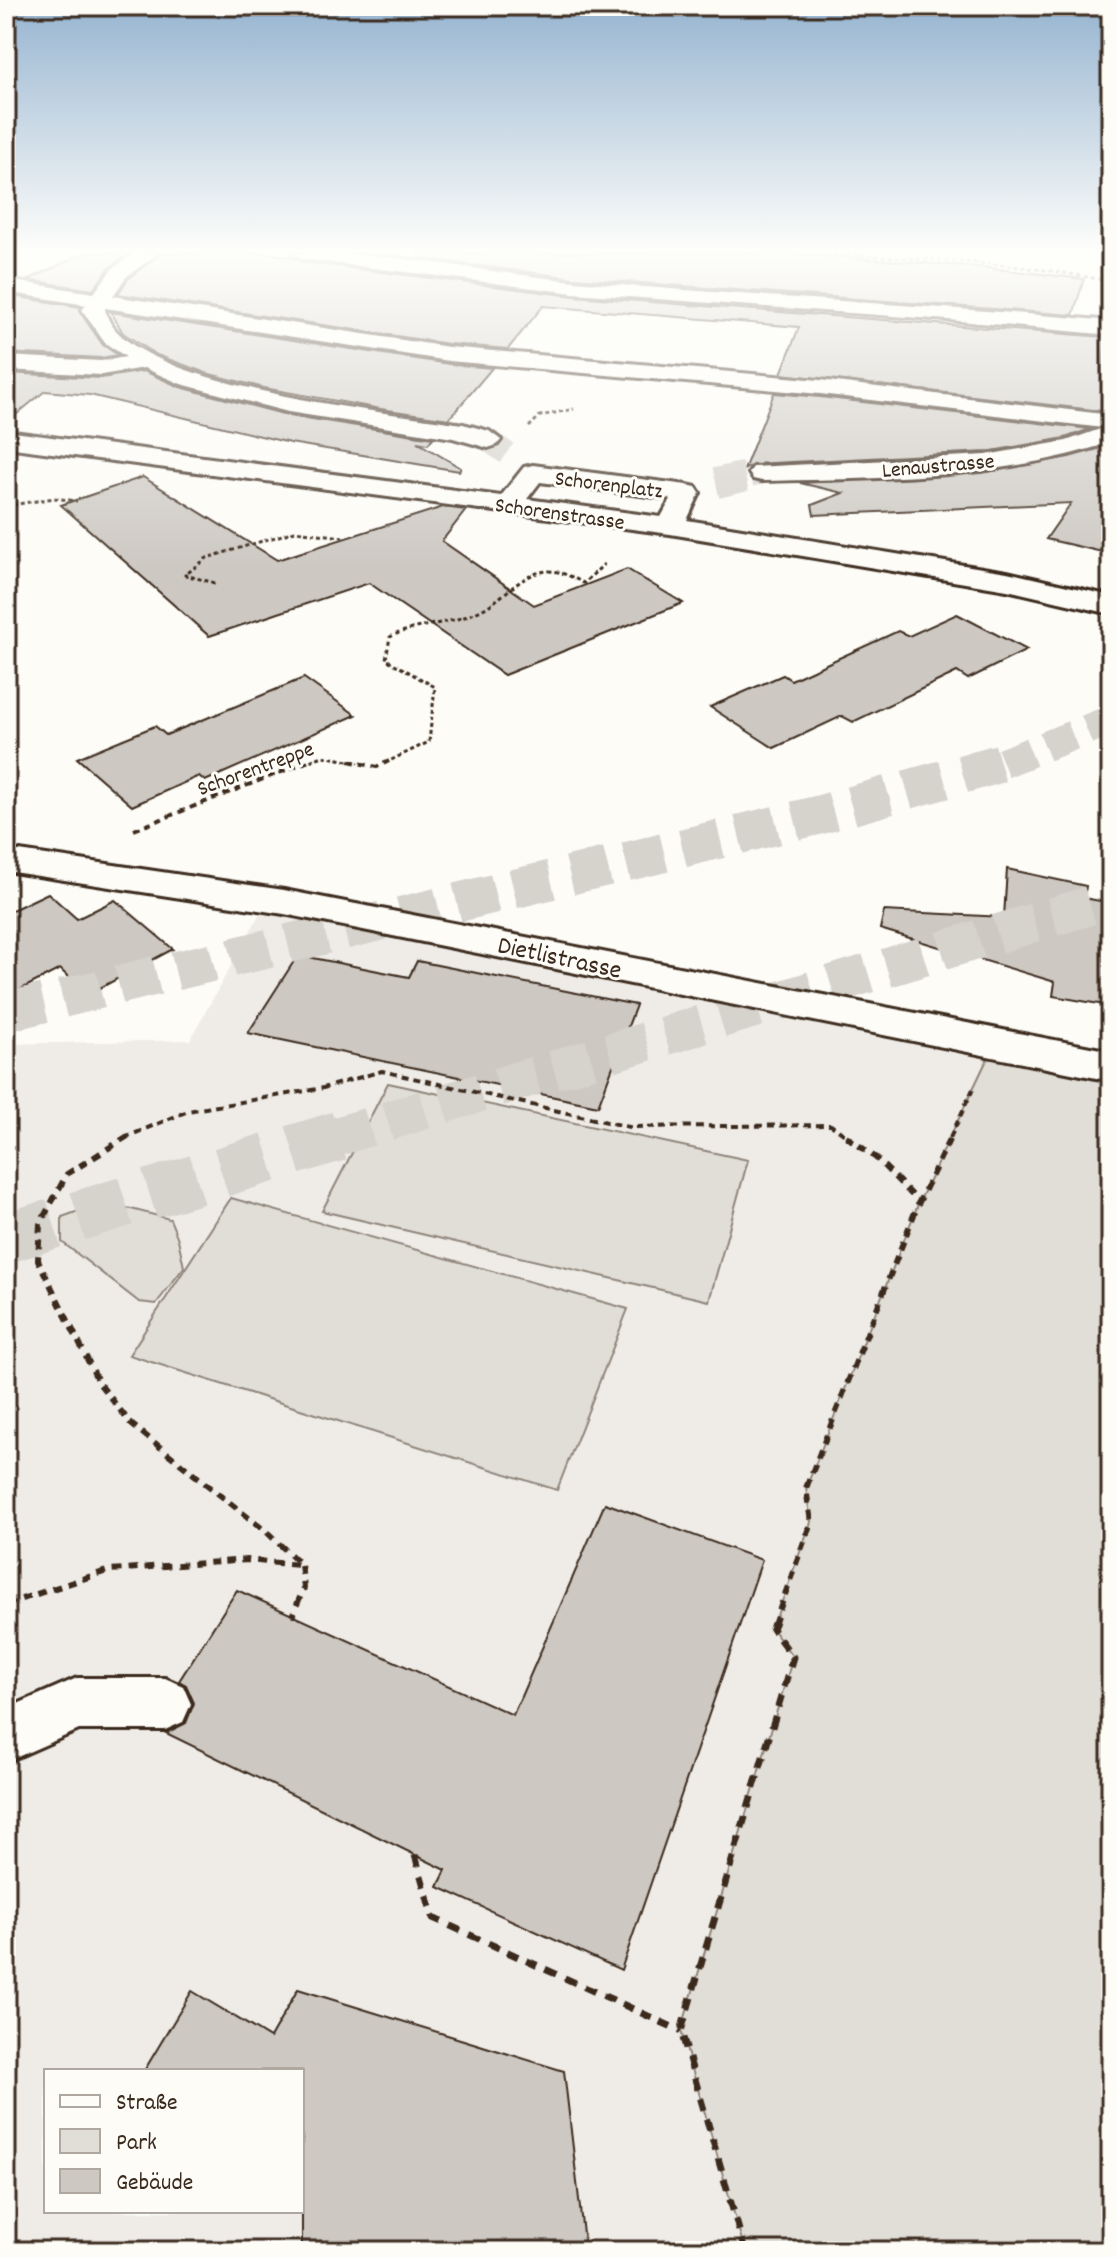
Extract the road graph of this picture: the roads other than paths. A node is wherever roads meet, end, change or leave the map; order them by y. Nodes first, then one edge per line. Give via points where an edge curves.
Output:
1 (141, 358) edge
2 (498, 358) edge
3 (146, 361) junction
4 (6, 363) edge
5 (1111, 422) edge
6 (1111, 434) edge
7 (6, 439) edge
8 (487, 439) tunnel mouth
9 (762, 473) tunnel mouth
10 (716, 483) tunnel mouth
11 (687, 493) junction
12 (509, 504) junction
13 (670, 526) junction
14 (1111, 605) edge
15 (6, 860) edge
16 (1111, 1066) edge
17 (165, 1704) dead end
18 (6, 1736) edge

1 - 3 street
2 - 5 street via 820,387
3 - 4 street via 101,368
3 - 8 street via 243,395
6 - 9 street, Lenaustrasse via 1080,446 958,464
7 - 12 street, Schorenstrasse
10 - 11 street
11 - 12 street, Schorenplatz via 524,466
11 - 13 street, Schorenplatz
12 - 13 street, Schorenstrasse
13 - 14 street, Schorenstrasse via 1007,581
15 - 16 street, Dietlistrasse via 349,912
17 - 18 lane via 77,1704

